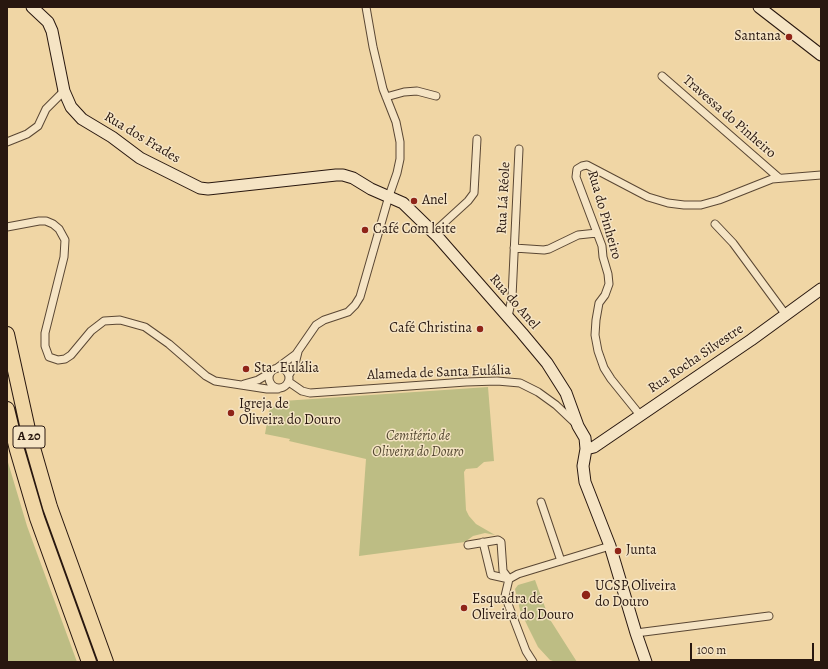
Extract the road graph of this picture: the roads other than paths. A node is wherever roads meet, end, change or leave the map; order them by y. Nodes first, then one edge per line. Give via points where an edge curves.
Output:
1 (32, 7) edge
2 (366, 7) edge
3 (759, 7) edge
4 (821, 55) edge
5 (662, 76) dead end
6 (64, 91) junction
7 (436, 96) dead end
8 (386, 97) junction
9 (477, 139) dead end
10 (7, 142) edge
11 (519, 149) dead end
12 (821, 175) edge
13 (779, 178) junction
14 (389, 196) junction
15 (714, 224) dead end
16 (7, 227) edge
17 (433, 233) junction
18 (597, 233) junction
19 (514, 248) junction
20 (821, 289) edge
21 (786, 315) junction
22 (508, 317) junction
23 (7, 334) edge
24 (299, 350) junction
25 (277, 368) junction
26 (270, 373) junction
27 (289, 378) junction
28 (240, 384) junction
29 (278, 388) junction
30 (7, 409) edge
31 (640, 415) junction
32 (578, 426) junction
33 (586, 449) junction
34 (541, 502) dead end
35 (483, 542) junction
36 (468, 544) dead end
37 (610, 546) junction
38 (561, 562) junction
39 (509, 579) junction
40 (769, 616) dead end
41 (636, 633) junction
42 (89, 662) edge
43 (106, 662) edge
44 (533, 662) edge
45 (646, 662) edge

1 - 6 street, Rua dos Frades via 48,22 52,31
2 - 8 street
3 - 4 street
5 - 13 street, Travessa do Pinheiro
6 - 10 street via 46,109 38,126 27,134
6 - 14 street, Rua dos Frades via 71,107 88,124 112,136 140,158 200,188 216,189 336,175 353,178
7 - 8 street via 418,91
8 - 14 street via 396,122 400,142 400,159
9 - 17 street via 474,193
11 - 19 street, Rua Lá Réole
12 - 13 street, Rua do Pinheiro
13 - 18 street, Rua do Pinheiro via 719,200 701,205 684,205 648,197 587,166 582,166 577,169 576,177
14 - 17 street, Rua do Anel via 403,203
14 - 24 street via 358,301 348,312 316,325
15 - 21 street via 733,243
16 - 28 street via 46,221 59,229 65,240 64,257 45,333 48,357 65,360 91,331 104,322 120,320 145,327 214,381
17 - 22 street, Rua do Anel
18 - 19 street, Rua Lá Réole via 578,235 544,250
18 - 31 street, Rua do Pinheiro via 608,274 608,284 596,320 598,351 611,379
19 - 22 street, Rua Lá Réole via 512,297
20 - 21 street, Rua Rocha Silvestre
21 - 31 street, Rua Rocha Silvestre
22 - 32 street, Rua do Anel via 547,363 562,386
23 - 43 highway, A 20 via 29,434 50,507
24 - 25 street
24 - 27 street
25 - 26 street
25 - 27 street via 285,370
26 - 28 street via 258,380
26 - 29 street via 270,383
27 - 29 street via 285,387
27 - 32 street, Alameda de Santa Eulália via 302,391 310,393 466,382 520,383 556,405
28 - 29 street via 267,389
30 - 42 highway, A 20 via 37,518
31 - 33 street, Rua Rocha Silvestre via 594,447
32 - 33 street, Rua do Anel via 585,438
33 - 37 street via 583,466 585,482
34 - 38 street
35 - 36 street
35 - 39 street via 491,575
35 - 39 street via 501,542 504,571
37 - 38 street
37 - 41 street
38 - 39 street
39 - 44 street via 505,596 526,651
40 - 41 street
41 - 45 street

